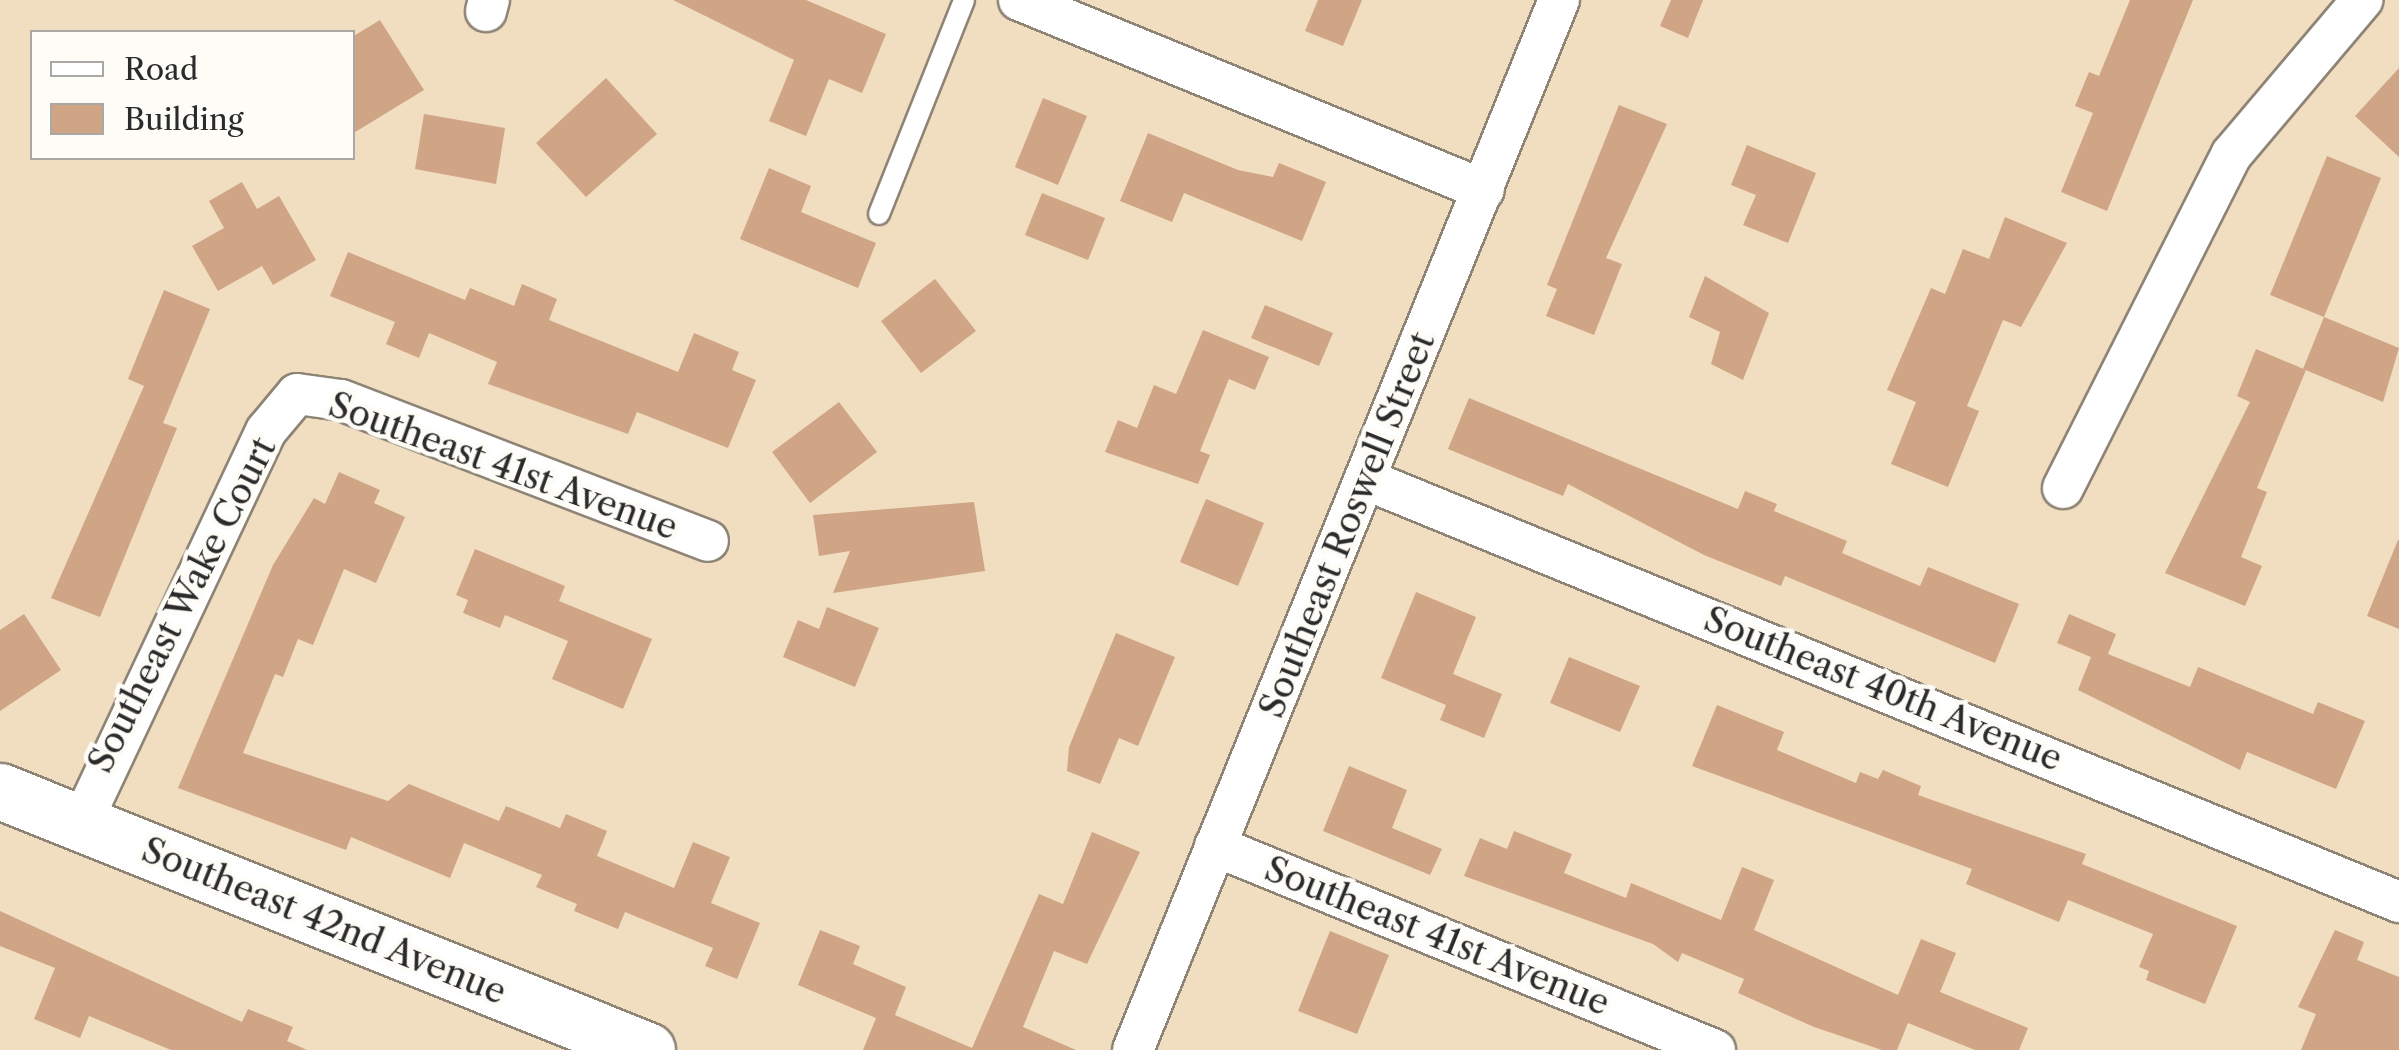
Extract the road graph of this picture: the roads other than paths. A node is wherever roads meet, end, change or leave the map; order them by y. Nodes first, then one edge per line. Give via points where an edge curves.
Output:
1 (964, 0) edge
2 (1019, 0) edge
3 (1560, 0) edge
4 (2362, 0) edge
5 (1484, 190) junction
6 (879, 214) dead end
7 (296, 394) joint
8 (1366, 480) junction
9 (2064, 488) dead end
10 (708, 542) dead end
11 (0, 791) edge
12 (81, 824) junction
13 (1215, 846) junction
14 (2399, 902) edge
15 (648, 1050) edge
16 (1133, 1050) edge
17 (1715, 1050) edge

1 - 6 lane
2 - 5 street
3 - 5 street, Southeast Roswell Street
4 - 9 street via 2232,154
5 - 8 street, Southeast Roswell Street
7 - 10 street, Southeast 41st Avenue via 340,400
7 - 12 street, Southeast Wake Court via 266,431
8 - 13 street, Southeast Roswell Street
8 - 14 street, Southeast 40th Avenue
11 - 12 street, Southeast 42nd Avenue
12 - 15 street, Southeast 42nd Avenue
13 - 16 street, Southeast Roswell Street
13 - 17 street, Southeast 41st Avenue

